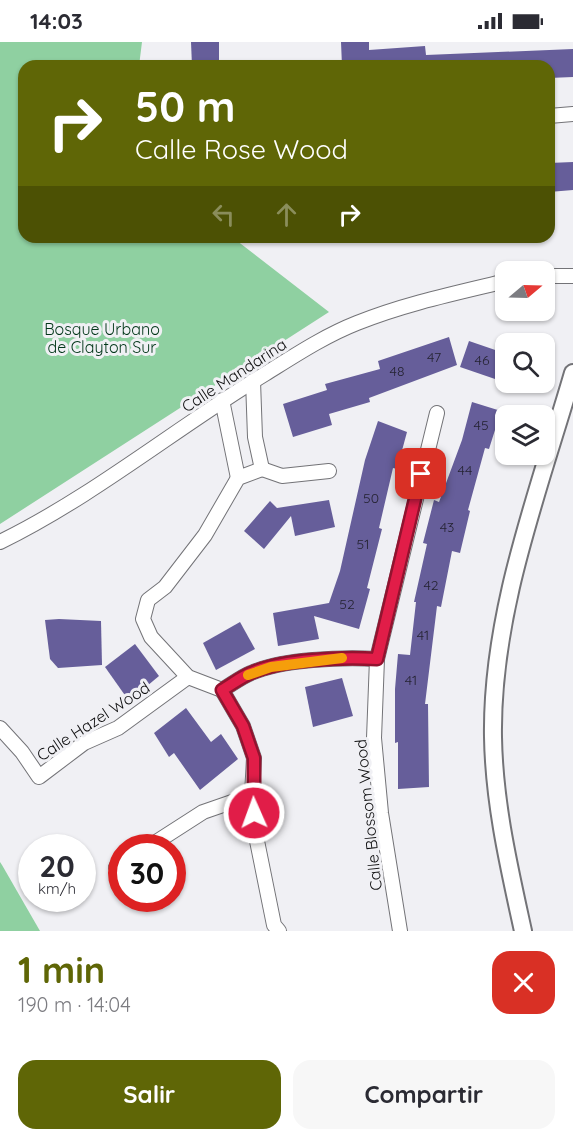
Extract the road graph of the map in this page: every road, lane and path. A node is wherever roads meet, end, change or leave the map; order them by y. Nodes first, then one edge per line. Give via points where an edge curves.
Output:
1 (573, 114) edge
2 (555, 116) edge
3 (555, 276) edge
4 (573, 276) edge
5 (495, 284) edge
6 (573, 372) edge
7 (253, 381) junction
8 (222, 400) junction
9 (437, 413) dead end
10 (262, 469) junction
11 (329, 471) dead end
12 (238, 478) junction
13 (0, 542) edge
14 (377, 659) junction
15 (188, 677) junction
16 (222, 690) junction
17 (0, 728) edge
18 (252, 795) junction
19 (169, 834) edge
20 (279, 931) edge
21 (399, 931) edge
22 (523, 931) edge

1 - 2 street
3 - 4 street
5 - 7 street, Calle Mandarina via 356,323
6 - 22 street via 512,584 502,628 495,694 496,780
7 - 8 street, Calle Mandarina
7 - 10 street via 255,437
8 - 12 street
8 - 13 street, Calle Mandarina via 48,517
9 - 14 street, Calle Blossom Wood
10 - 11 street via 282,476
10 - 12 street
12 - 15 street via 205,535 165,587 148,600 143,619 151,637
14 - 16 street via 347,657 271,667 250,673
14 - 21 street, Calle Blossom Wood via 374,738
15 - 16 street
15 - 17 street, Calle Hazel Wood via 118,728 84,743 39,777
16 - 18 street via 243,726 254,758
18 - 19 street via 203,812
18 - 20 street via 257,843 274,925

